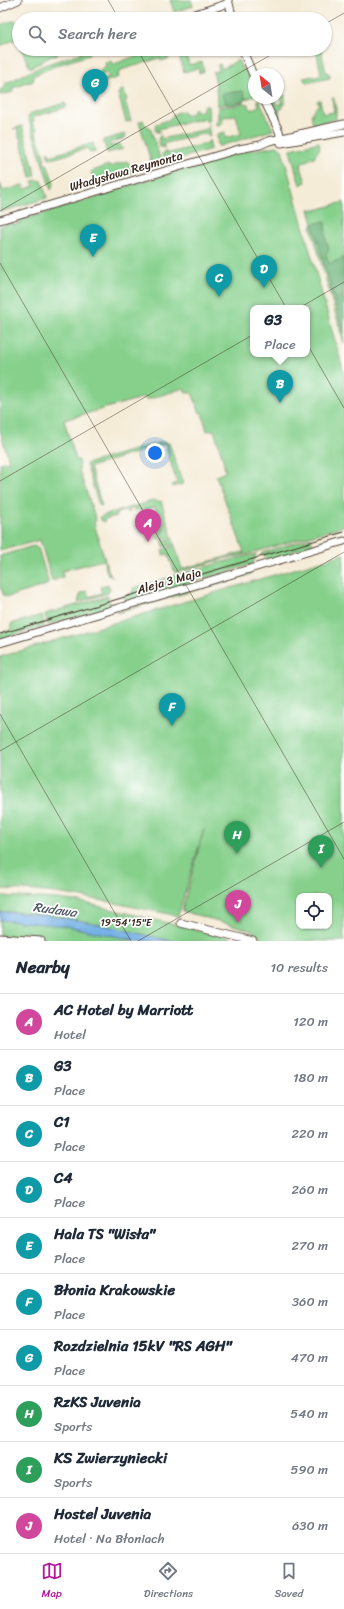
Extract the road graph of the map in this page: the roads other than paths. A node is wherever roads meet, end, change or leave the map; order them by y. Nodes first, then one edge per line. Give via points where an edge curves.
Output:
1 (18, 0) edge
2 (229, 1) edge
3 (0, 8) edge
4 (199, 12) edge
5 (232, 12) edge
6 (245, 56) edge
7 (250, 68) edge
8 (266, 104) edge
9 (342, 124) edge
10 (343, 132) edge
11 (282, 141) junction
12 (0, 220) edge
13 (344, 541) edge
14 (0, 642) edge
15 (181, 923) dead end
16 (0, 938) edge
17 (41, 941) edge
18 (253, 941) edge

1 - 3 street
2 - 4 street
2 - 5 street
6 - 7 street
8 - 11 street
9 - 10 street, Władysława Reymonta
9 - 11 street, Władysława Reymonta
10 - 11 street, Władysława Reymonta
11 - 12 street, Władysława Reymonta via 239,149
13 - 14 street, Aleja 3 Maja
15 - 18 street
16 - 17 street

